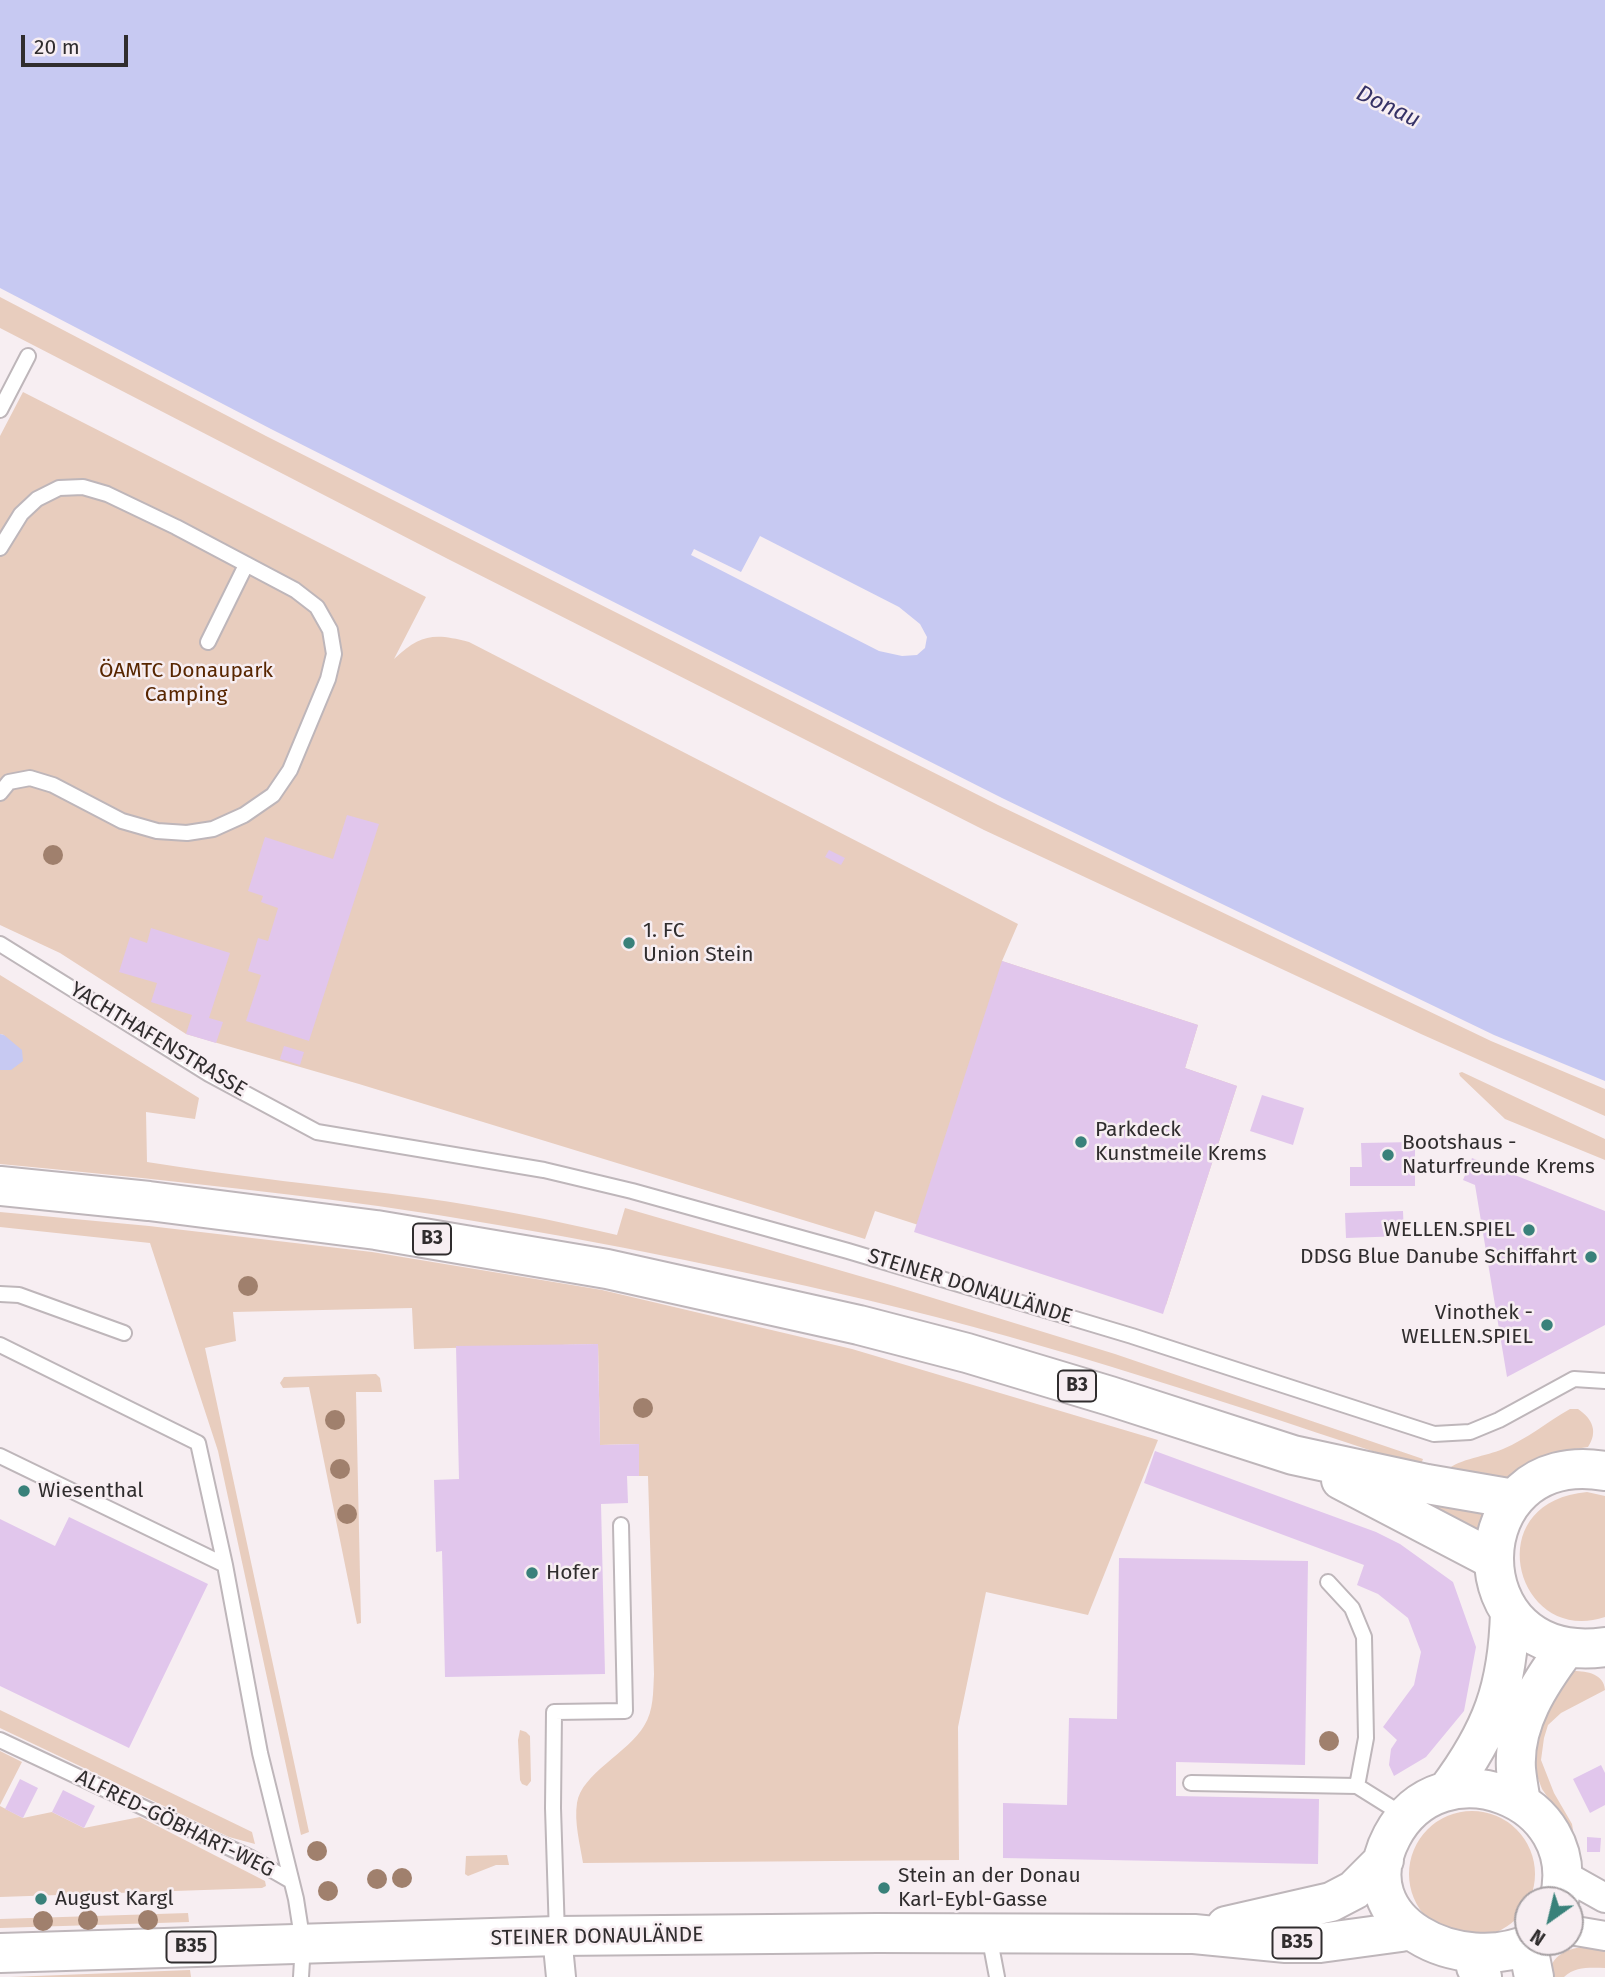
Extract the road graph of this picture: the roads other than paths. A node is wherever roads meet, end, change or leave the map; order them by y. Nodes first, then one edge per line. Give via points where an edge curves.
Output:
1 (28, 356) dead end
2 (0, 410) edge
3 (0, 548) edge
4 (246, 565) junction
5 (208, 642) dead end
6 (0, 793) edge
7 (0, 944) edge
8 (317, 1132) joint
9 (0, 1186) edge
10 (0, 1294) edge
11 (124, 1333) dead end
12 (0, 1345) edge
13 (1605, 1381) edge
14 (1293, 1455) junction
15 (0, 1456) edge
16 (1598, 1465) edge
17 (1514, 1499) junction
18 (621, 1525) dead end
19 (1492, 1559) junction
20 (225, 1565) junction
21 (1328, 1582) dead end
22 (1510, 1612) junction
23 (1605, 1647) edge
24 (1566, 1648) junction
25 (0, 1740) edge
26 (1191, 1783) dead end
27 (1357, 1786) junction
28 (1447, 1791) junction
29 (1521, 1802) junction
30 (1405, 1816) junction
31 (1384, 1860) junction
32 (291, 1881) junction
33 (1560, 1886) edge
34 (1584, 1893) edge
35 (1605, 1898) edge
36 (1401, 1932) junction
37 (1584, 1932) edge
38 (988, 1934) junction
39 (1194, 1934) junction
40 (557, 1936) junction
41 (1605, 1936) edge
42 (0, 1953) edge
43 (1522, 1956) edge
44 (302, 1961) edge
45 (1479, 1972) edge
46 (561, 1977) edge
47 (997, 1977) edge

1 - 2 lane
3 - 4 lane via 21,514 37,499 59,488 83,487 176,527
4 - 5 lane
4 - 6 lane via 317,607 330,629 334,654 310,726 290,770 272,795 244,816 213,829 187,833 122,821 30,778 9,782
7 - 8 lane, YACHTHAFENSTRASSE via 209,1074
8 - 13 lane, STEINER DONAULÄNDE via 544,1170 632,1191 1080,1320 1434,1434 1470,1432 1574,1379
9 - 14 main road, B3 via 376,1230 607,1269 953,1349
10 - 11 lane via 19,1295
12 - 20 lane via 198,1443
14 - 17 main road, B3
14 - 19 main road, B3
15 - 20 lane
16 - 17 main road via 1560,1471 1535,1482
17 - 19 main road via 1502,1517
18 - 40 lane via 625,1711 554,1712
19 - 22 main road via 1500,1596
20 - 32 lane via 260,1753
21 - 27 lane via 1352,1608 1364,1637 1366,1738
22 - 24 main road via 1525,1629
22 - 28 main road, B35 via 1509,1654 1501,1691 1468,1763
23 - 24 main road
24 - 29 main road via 1543,1677 1518,1740
25 - 32 lane, ALFRED-GÖBHART-WEG
26 - 27 lane
27 - 30 lane
28 - 29 main road, B35 via 1472,1787
28 - 30 main road, B35
29 - 33 main road, B35 via 1538,1815 1550,1833 1559,1853
30 - 31 main road, B35 via 1391,1837
31 - 36 main road, B35 via 1382,1885 1388,1910
31 - 39 main road, STEINER DONAULÄNDE / B35 via 1354,1890 1331,1902
32 - 44 lane, ALFRED-GÖBHART-WEG
34 - 35 street
36 - 39 main road, STEINER DONAULÄNDE / B35 via 1320,1943
36 - 45 main road, B35 via 1422,1951
37 - 41 street
38 - 39 main road, STEINER DONAULÄNDE / B35
38 - 40 main road, STEINER DONAULÄNDE / B35
38 - 47 lane
40 - 44 main road, STEINER DONAULÄNDE / B35
40 - 46 street
42 - 44 main road, STEINER DONAULÄNDE / B35
43 - 45 main road, B35

